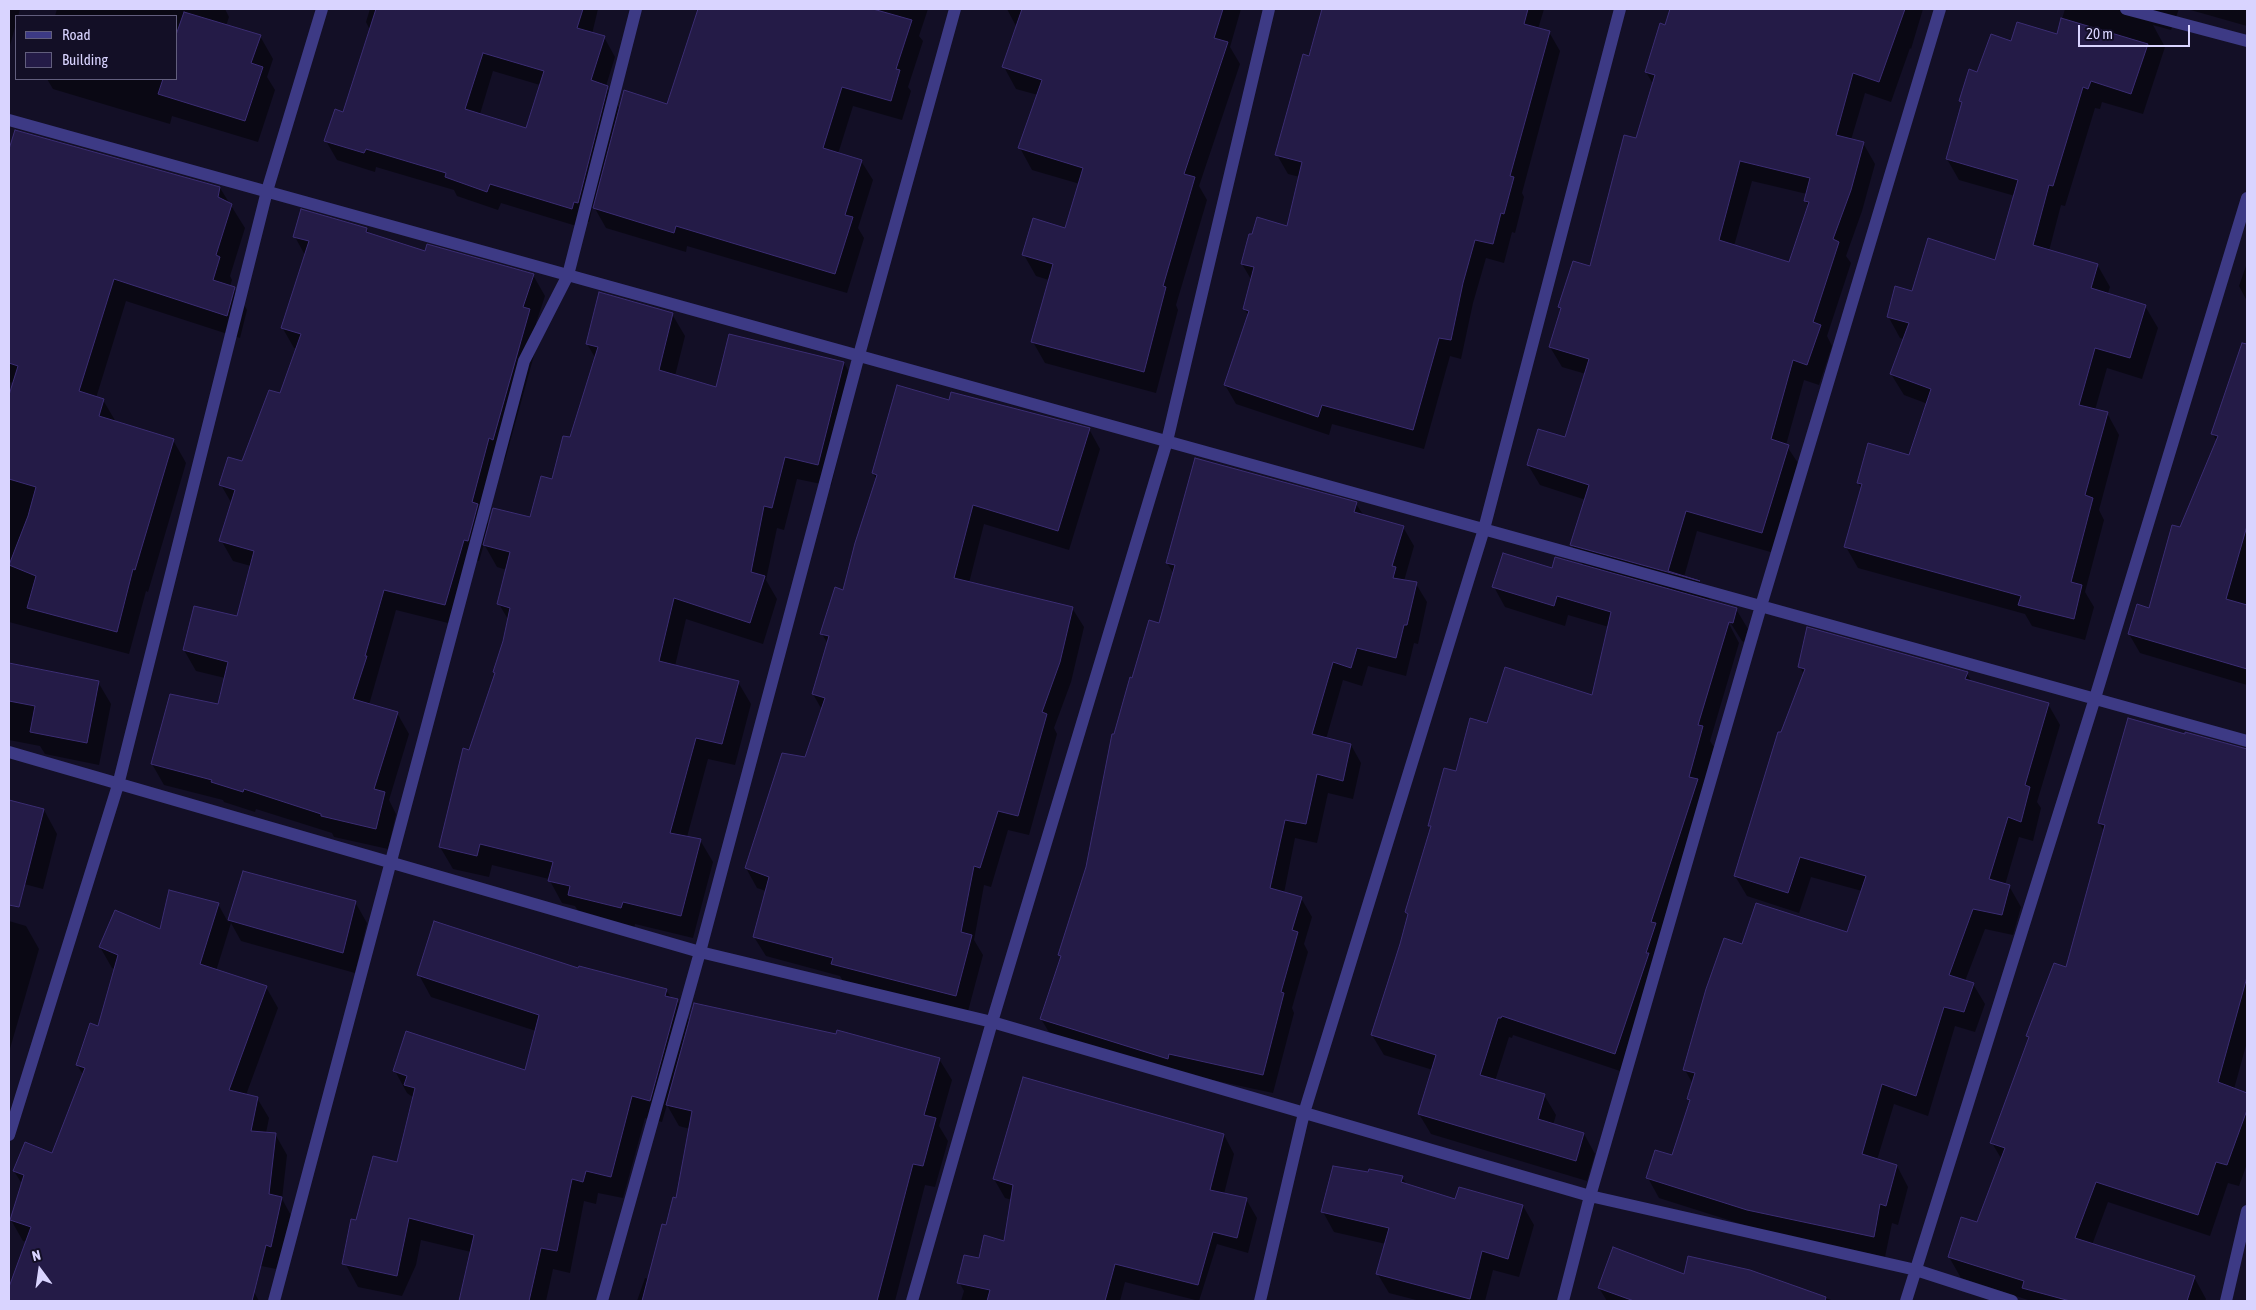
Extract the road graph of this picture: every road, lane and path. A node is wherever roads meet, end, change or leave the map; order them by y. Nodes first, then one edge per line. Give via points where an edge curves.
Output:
1 (322, 9) edge
2 (636, 9) edge
3 (956, 9) edge
4 (1269, 9) edge
5 (1620, 9) edge
6 (1940, 9) edge
7 (2126, 9) edge
8 (2247, 41) edge
9 (9, 120) edge
10 (267, 191) junction
11 (2247, 198) edge
12 (568, 275) junction
13 (859, 355) junction
14 (1166, 441) junction
15 (1484, 529) junction
16 (1761, 606) junction
17 (2095, 698) junction
18 (2247, 741) edge
19 (9, 752) edge
20 (118, 785) junction
21 (391, 863) junction
22 (700, 952) junction
23 (992, 1022) junction
24 (1304, 1112) junction
25 (9, 1135) edge
26 (1590, 1196) junction
27 (2247, 1211) edge
28 (1916, 1270) junction
29 (274, 1301) edge
30 (602, 1301) edge
31 (912, 1301) edge
32 (1260, 1301) edge
33 (1563, 1301) edge
34 (1906, 1301) edge
35 (2012, 1301) edge
36 (2226, 1301) edge

1 - 10 street
2 - 12 street
3 - 13 street
4 - 14 street
5 - 15 street
6 - 16 street
7 - 8 street
9 - 10 street
10 - 12 street
10 - 20 street
11 - 17 street
12 - 13 street
12 - 21 street via 524,361
13 - 14 street
13 - 22 street
14 - 15 street
14 - 23 street
15 - 16 street
15 - 24 street
16 - 17 street
16 - 26 street
17 - 18 street
17 - 28 street
19 - 20 street
20 - 21 street
20 - 25 street
21 - 22 street
21 - 29 street
22 - 23 street
22 - 30 street
23 - 24 street
23 - 31 street
24 - 26 street
24 - 32 street
26 - 28 street
26 - 33 street
27 - 36 street
28 - 34 street
28 - 35 street

